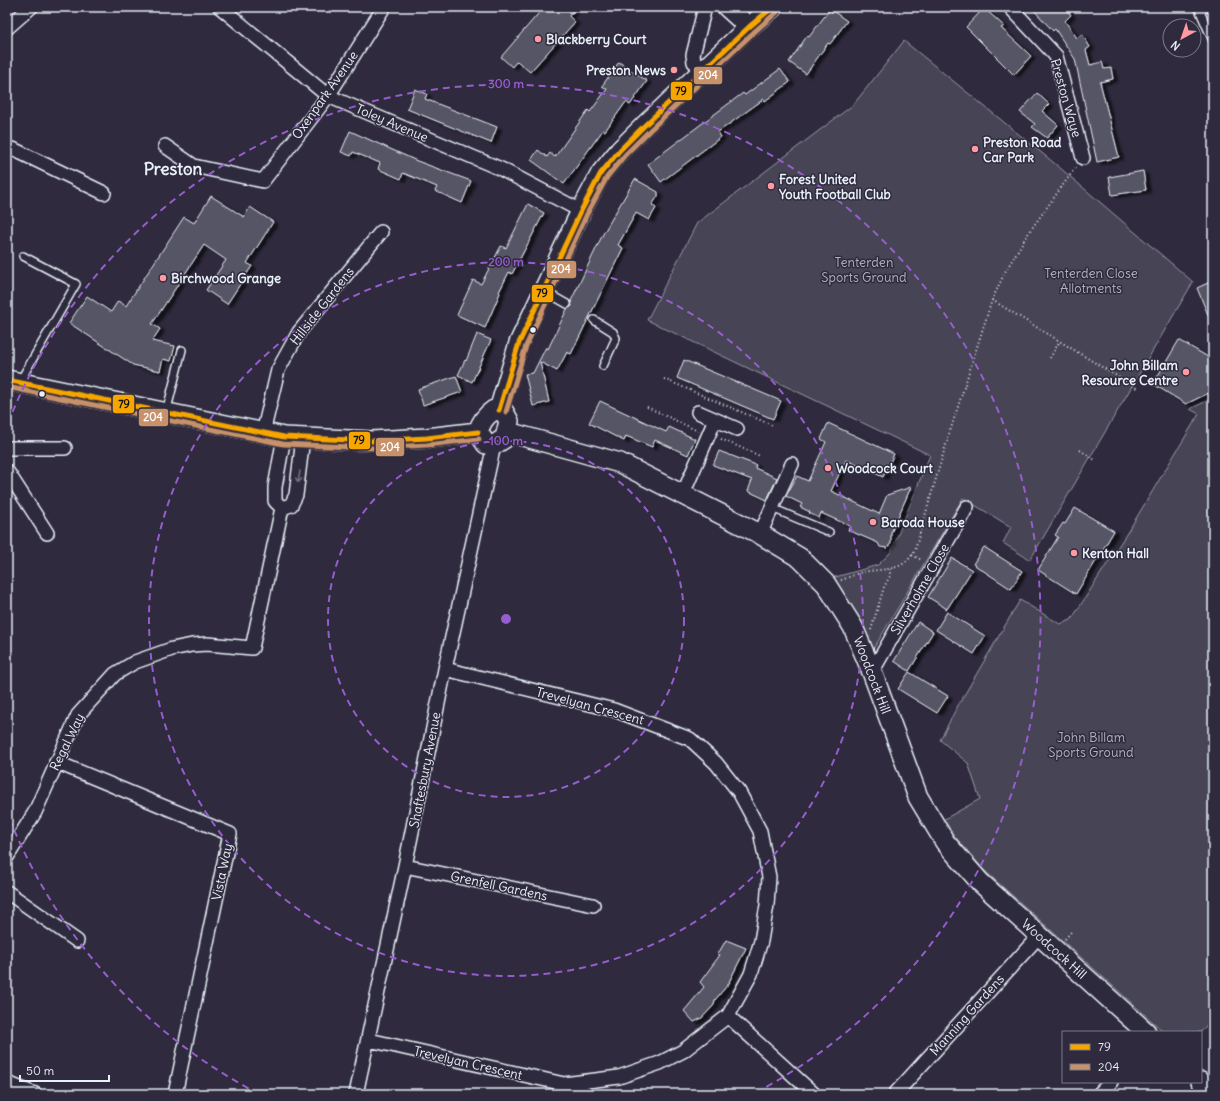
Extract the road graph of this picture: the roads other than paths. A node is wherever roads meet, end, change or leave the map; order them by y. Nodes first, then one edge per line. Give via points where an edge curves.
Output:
1 (31, 7) edge
2 (220, 7) edge
3 (384, 7) edge
4 (720, 7) edge
5 (727, 7) edge
6 (773, 7) edge
7 (1010, 7) edge
8 (1208, 7) edge
9 (705, 8) edge
10 (1199, 9) edge
11 (749, 27) junction
12 (7, 28) edge
13 (1213, 41) edge
14 (704, 71) junction
15 (328, 96) junction
16 (165, 146) dead end
17 (7, 151) edge
18 (1083, 158) road end
19 (104, 193) dead end
20 (581, 211) junction
21 (381, 232) dead end
22 (23, 256) dead end
23 (542, 290) junction
24 (567, 304) dead end
25 (594, 320) dead end
26 (182, 350) dead end
27 (603, 366) dead end
28 (13, 381) edge
29 (499, 410) junction
30 (698, 412) dead end
31 (166, 413) junction
32 (715, 420) junction
33 (737, 429) dead end
34 (478, 432) junction
35 (508, 432) junction
36 (263, 433) junction
37 (284, 436) junction
38 (303, 438) junction
39 (494, 446) junction
40 (7, 448) edge
41 (66, 448) dead end
42 (792, 464) dead end
43 (7, 471) edge
44 (683, 494) junction
45 (967, 507) dead end
46 (282, 508) junction
47 (772, 508) junction
48 (829, 532) dead end
49 (47, 533) dead end
50 (760, 534) junction
51 (445, 668) junction
52 (872, 672) junction
53 (56, 762) junction
54 (7, 857) edge
55 (405, 866) junction
56 (7, 892) edge
57 (593, 905) dead end
58 (1039, 936) junction
59 (77, 941) dead end
60 (728, 1016) junction
61 (1145, 1031) edge
62 (369, 1040) junction
63 (1110, 1083) edge
64 (1202, 1083) edge
65 (9, 1087) edge
66 (564, 1089) edge
67 (1213, 1093) edge
68 (35, 1094) edge
69 (175, 1094) edge
70 (356, 1094) edge
71 (814, 1094) edge
72 (895, 1094) edge
73 (1099, 1094) edge

1 - 12 street
2 - 15 street, Toley Avenue
3 - 15 street, Oxenpark Avenue
4 - 9 street
5 - 11 street
6 - 11 street
7 - 18 street, Preston Waye via 1056,56
8 - 10 lane
9 - 14 street via 693,55 694,62
10 - 13 lane
11 - 14 street
14 - 20 street via 620,150 601,173
15 - 16 street, Oxenpark Avenue via 263,181 194,166
15 - 20 street, Toley Avenue via 502,169
17 - 19 street via 13,149
20 - 23 street
21 - 36 street, Hillside Gardens via 299,332 278,370
22 - 28 lane via 76,284
23 - 24 lane
23 - 29 street via 519,343
25 - 27 lane via 613,332 616,338
26 - 31 lane
28 - 31 street
29 - 34 street via 487,415
29 - 35 street via 504,412 509,421
30 - 32 street
31 - 36 street
32 - 33 street
32 - 44 street
34 - 38 street via 372,441
34 - 39 street via 486,444
35 - 39 street via 502,441
35 - 44 street, Woodcock Hill via 620,463
36 - 37 street
37 - 38 street
37 - 46 street via 275,487 275,501
38 -> 46 street via 296,495 291,505
39 - 51 street, Shaftesbury Avenue
40 - 41 street
42 - 47 street
43 - 49 street
44 - 50 street, Woodcock Hill
45 - 52 street, Silverholme Close
46 - 53 street, Regal Way via 252,648 207,644 185,646 135,662 115,674 78,714
47 - 48 lane
47 - 50 street
50 - 52 street, Woodcock Hill via 800,558 826,584 862,647
51 - 55 street, Shaftesbury Avenue
51 - 60 street, Trevelyan Crescent via 614,710 655,724 690,739 716,763 735,786 760,831 769,876 768,905 761,941 751,974
52 - 58 street, Woodcock Hill via 918,797 945,842 980,882
53 - 54 street, Regal Way via 35,812
53 - 69 street, Vista Way via 230,834
55 - 57 street, Grenfell Gardens
55 - 62 street, Shaftesbury Avenue
56 - 59 street
58 - 61 street, Woodcock Hill
58 - 72 street, Manning Gardens
60 - 66 street, Trevelyan Crescent via 683,1051 660,1063 619,1077
60 - 71 street
62 - 66 street, Trevelyan Crescent
62 - 70 street, Shaftesbury Avenue
63 - 73 street
64 - 67 street
65 - 68 street

